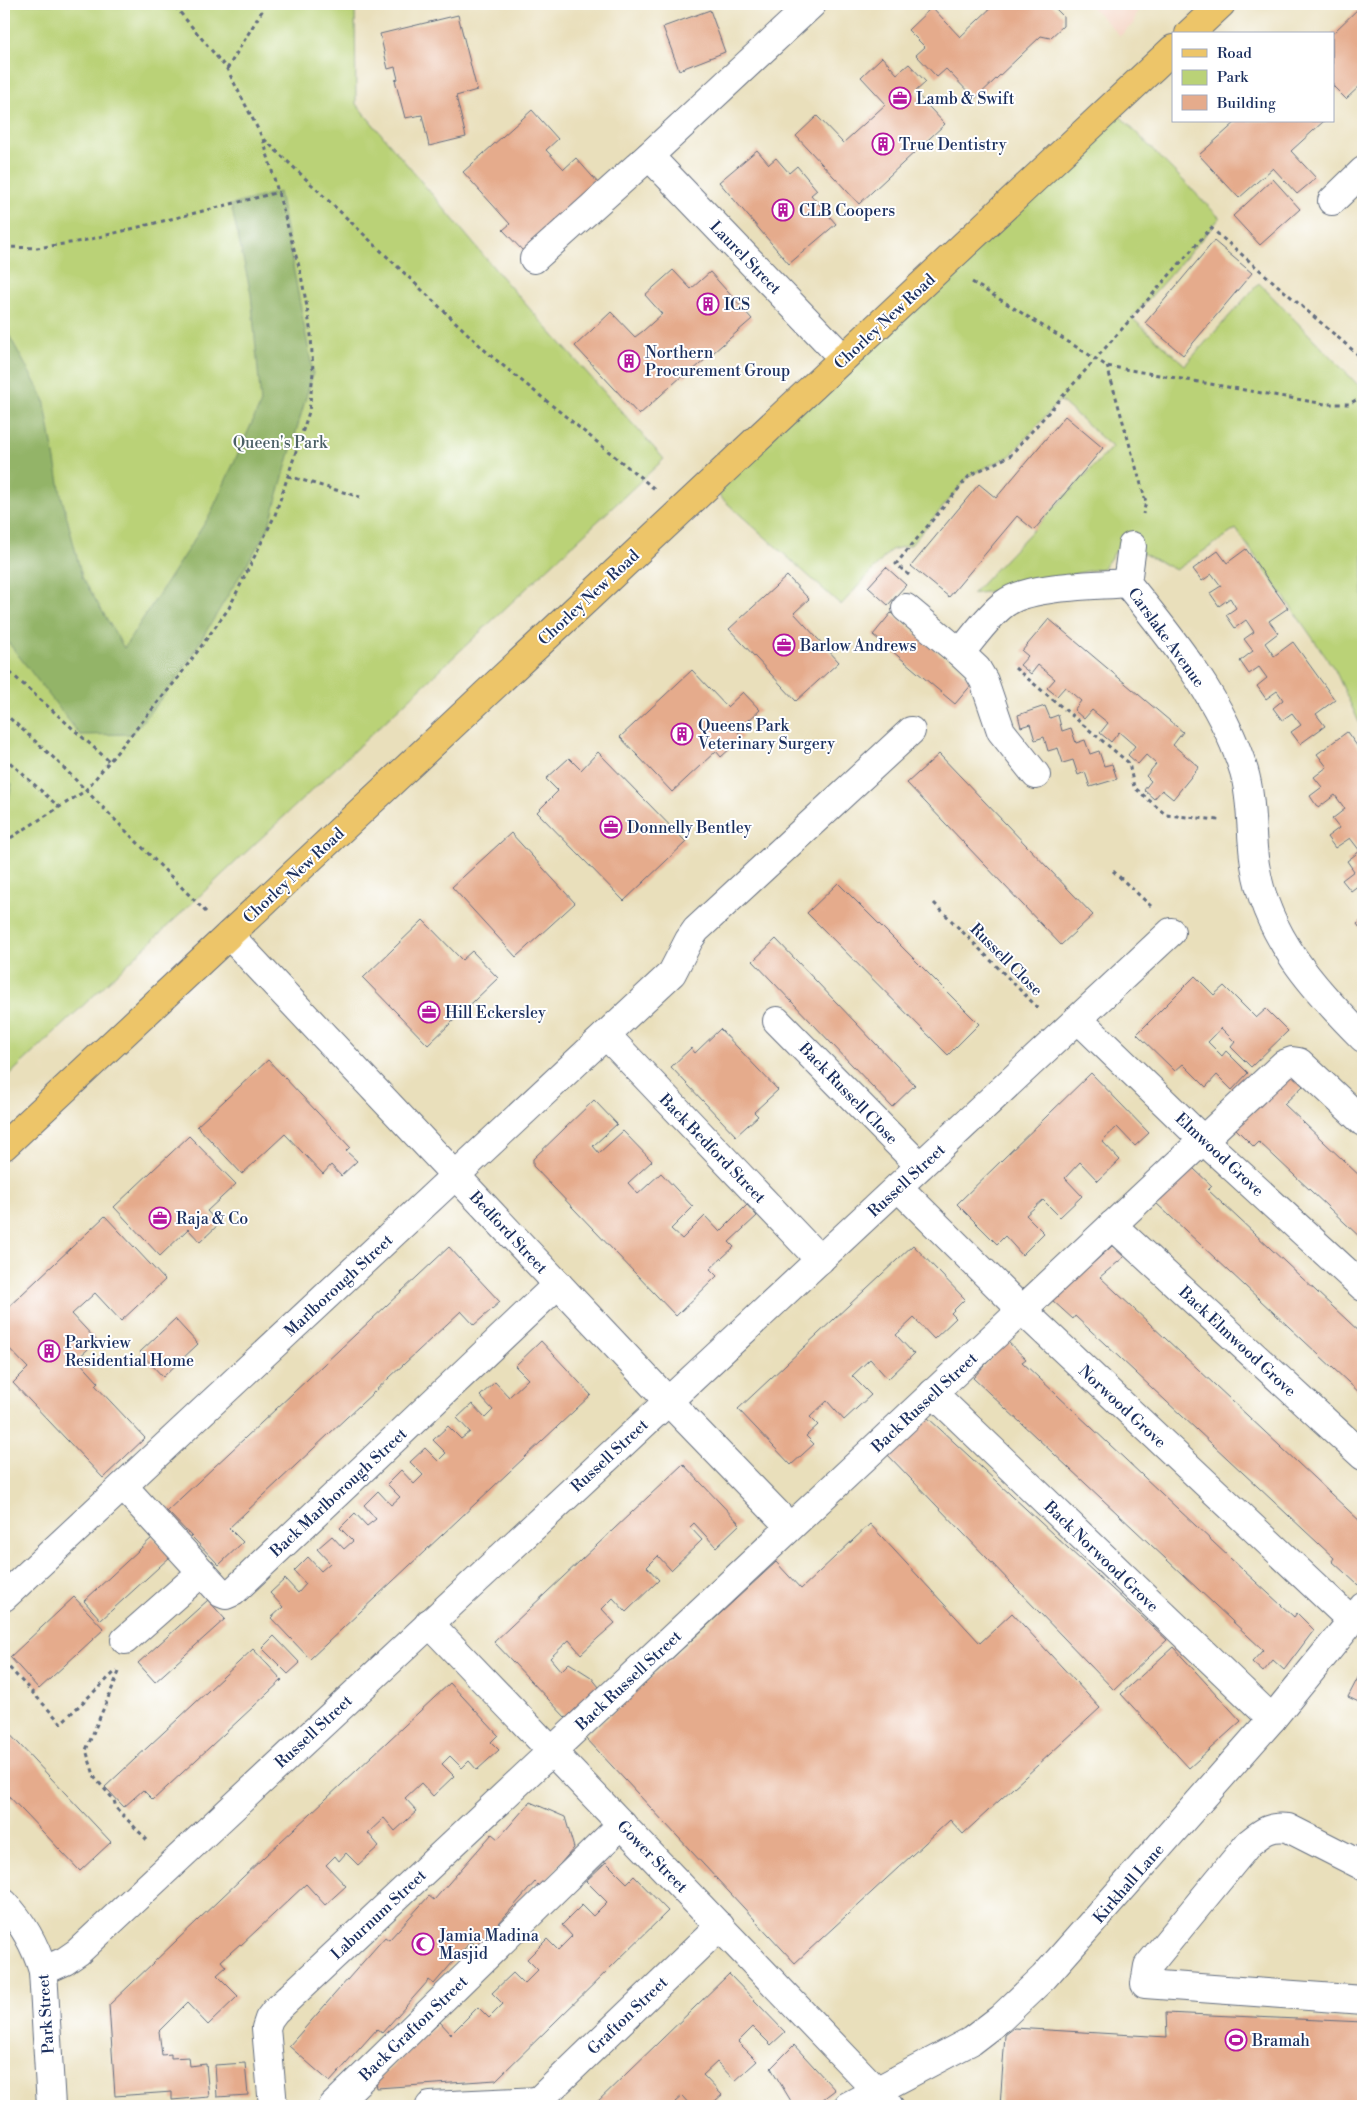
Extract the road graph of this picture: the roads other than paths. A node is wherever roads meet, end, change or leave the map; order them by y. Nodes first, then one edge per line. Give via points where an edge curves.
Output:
1 (812, 4) edge
2 (1221, 4) edge
3 (1191, 32) edge
4 (1172, 50) edge
5 (649, 156) junction
6 (1363, 171) edge
7 (1332, 201) dead end
8 (534, 259) dead end
9 (844, 358) junction
10 (1132, 546) road end
11 (1127, 583) junction
12 (906, 608) dead end
13 (969, 643) junction
14 (912, 731) dead end
15 (1036, 775) dead end
16 (1171, 932) road end
17 (229, 935) junction
18 (777, 1021) dead end
19 (1070, 1026) junction
20 (606, 1035) junction
21 (1363, 1038) edge
22 (1363, 1122) edge
23 (1202, 1139) junction
24 (4, 1146) edge
25 (920, 1166) junction
26 (455, 1174) junction
27 (898, 1187) junction
28 (1112, 1225) junction
29 (820, 1260) junction
30 (558, 1284) junction
31 (1363, 1287) edge
32 (1022, 1310) junction
33 (933, 1393) junction
34 (668, 1401) junction
35 (1363, 1456) edge
36 (123, 1486) junction
37 (790, 1527) junction
38 (202, 1572) junction
39 (4, 1597) edge
40 (1358, 1614) edge
41 (429, 1623) junction
42 (125, 1640) dead end
43 (1272, 1720) junction
44 (552, 1751) junction
45 (622, 1824) junction
46 (1363, 1866) edge
47 (4, 1903) edge
48 (720, 1926) junction
49 (43, 1971) junction
50 (1363, 2000) edge
51 (883, 2098) edge
52 (538, 2104) edge
53 (51, 2106) edge
54 (273, 2106) edge
55 (333, 2106) edge
56 (430, 2106) edge
57 (848, 2106) edge

1 - 5 street
2 - 3 main road
4 - 9 main road, Chorley New Road
5 - 8 street
5 - 9 street, Laurel Street
6 - 7 street
9 - 17 main road, Chorley New Road
10 - 11 street, Carslake Avenue
11 - 13 street, Carslake Avenue via 1032,591 1016,597 1005,603
11 - 21 street, Carslake Avenue via 1185,657 1231,737 1252,807 1255,863 1268,913 1305,976
12 - 13 street
13 - 15 street via 1001,731
14 - 20 street, Marlborough Street via 696,930 672,973
16 - 19 street, Russell Street
17 - 24 main road, Chorley New Road
17 - 26 street, Bedford Street
18 - 25 street, Back Russell Close
19 - 23 street, Elmwood Grove
19 - 25 street, Russell Street
20 - 26 street, Marlborough Street
20 - 29 street, Back Bedford Street
22 - 23 street, Back Russell Street via 1299,1062 1292,1061 1284,1064
23 - 28 street, Back Russell Street
23 - 31 street, Elmwood Grove
25 - 27 street, Russell Street
26 - 30 street, Bedford Street
26 - 36 street, Marlborough Street
27 - 29 street, Russell Street
27 - 32 street, Norwood Grove
28 - 32 street, Back Russell Street
28 - 35 street, Back Elmwood Grove
29 - 34 street, Russell Street
30 - 34 street, Bedford Street
30 - 38 street, Back Marlborough Street via 233,1592 220,1593
32 - 33 street, Back Russell Street
32 - 40 street, Norwood Grove
33 - 37 street, Back Russell Street
33 - 43 street, Back Norwood Grove
34 - 37 street, Bedford Street
34 - 41 street, Russell Street
36 - 38 street, Back Marlborough Street
36 - 39 street, Marlborough Street
37 - 44 street, Back Russell Street
38 - 42 street
40 - 43 street, Kirkhall Lane
41 - 44 street, Gower Street
41 - 49 street, Russell Street via 78,1952
43 - 51 street, Kirkhall Lane via 1044,1978 971,2041
44 - 45 street, Gower Street
44 - 54 street, Laburnum Street via 275,2011 266,2028
45 - 48 street, Gower Street
45 - 55 street, Back Grafton Street
46 - 50 street via 1288,1828 1275,1827 1263,1832 1249,1843 1148,1966 1145,1984
47 - 49 street, Park Street via 28,1933
48 - 51 street, Gower Street
48 - 52 street, Grafton Street
49 - 53 street, Park Street
51 - 57 street, Kirkhall Lane
52 - 56 street

